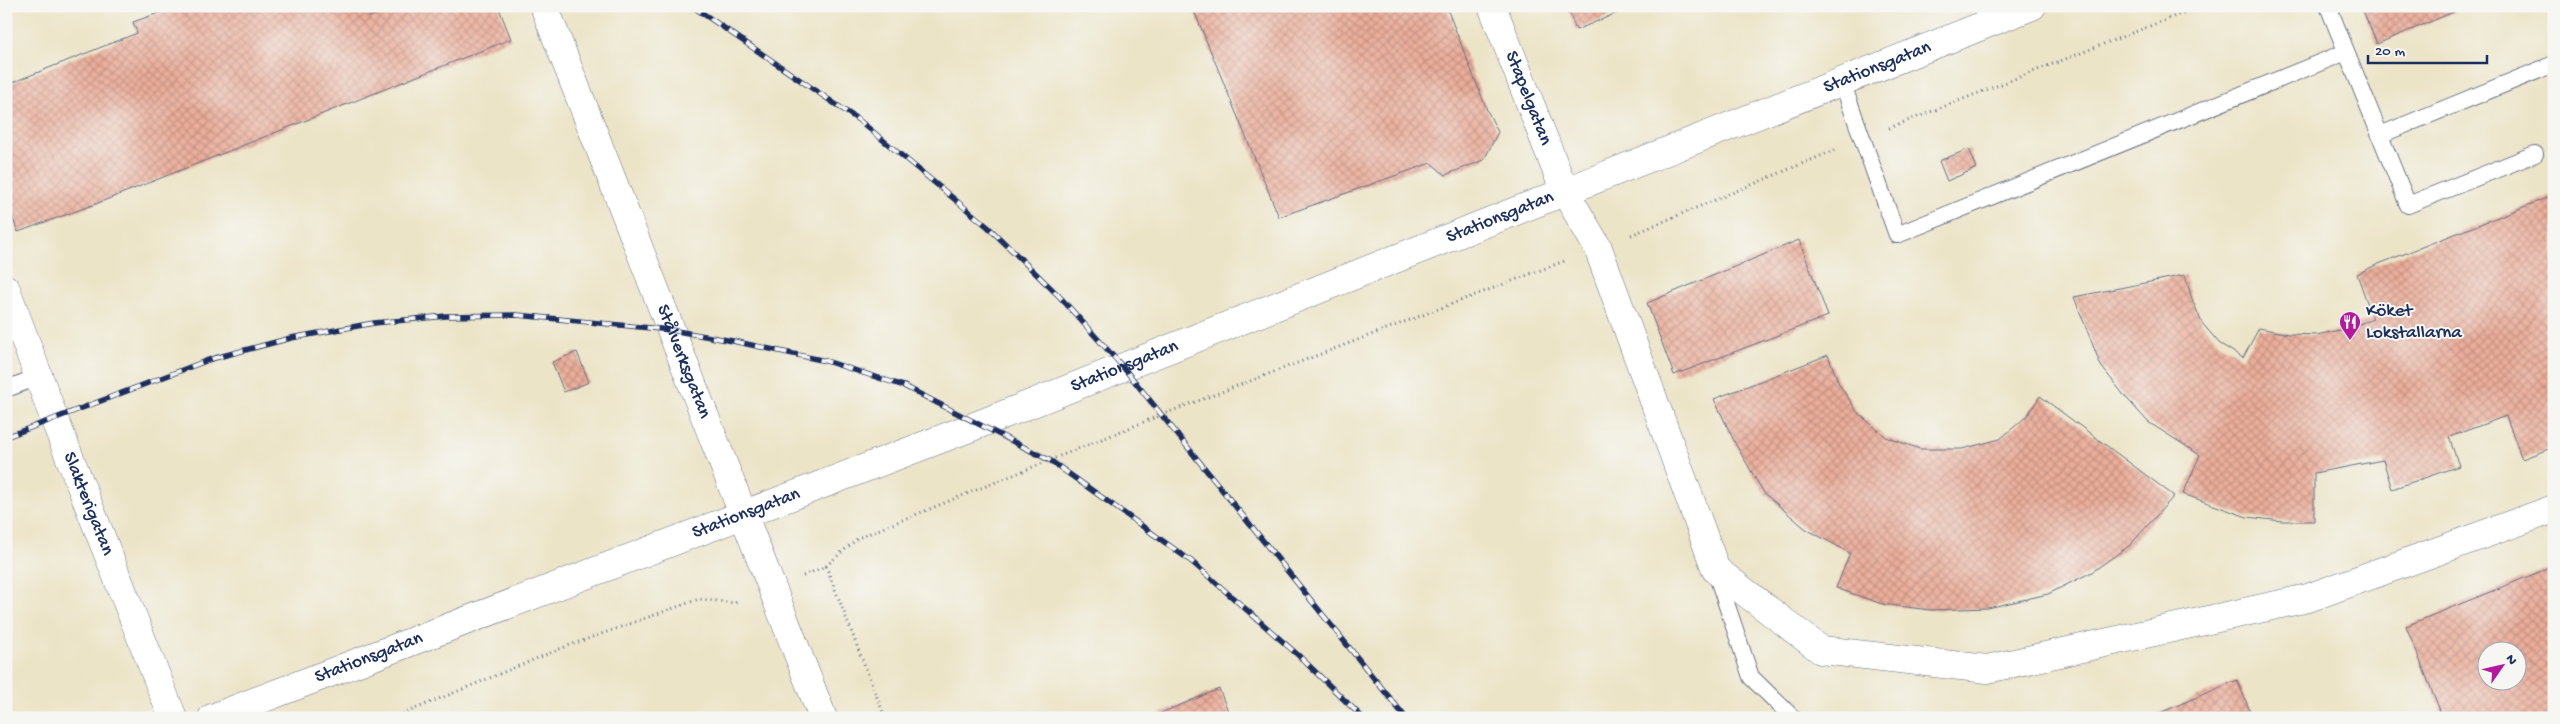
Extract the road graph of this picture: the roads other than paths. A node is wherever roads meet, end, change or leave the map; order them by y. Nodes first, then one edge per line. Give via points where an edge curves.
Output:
1 (544, 6) edge
2 (1492, 6) edge
3 (2032, 6) edge
4 (2328, 6) edge
5 (2346, 52) junction
6 (2554, 64) edge
7 (1842, 82) junction
8 (2380, 135) junction
9 (2535, 154) dead end
10 (1564, 190) junction
11 (6, 289) edge
12 (38, 376) junction
13 (6, 389) edge
14 (2554, 509) edge
15 (743, 515) junction
16 (1716, 570) junction
17 (173, 718) edge
18 (212, 718) edge
19 (823, 718) edge
20 (1793, 718) edge

1 - 15 street, Stålverksgatan
2 - 10 street, Stapelgatan
3 - 7 street, Stationsgatan
4 - 5 lane
5 - 7 lane via 1897,235
5 - 8 lane
6 - 8 lane
7 - 10 street, Stationsgatan
8 - 9 lane via 2408,204
10 - 15 street, Stationsgatan via 989,421
10 - 16 street, Stapelgatan via 1598,248
11 - 12 street, Slakterigatan
12 - 13 lane
12 - 17 street, Slakterigatan
14 - 16 street via 2308,598 1986,668 1821,650
15 - 18 street, Stationsgatan
15 - 19 street, Stålverksgatan
16 - 20 lane via 1750,677

